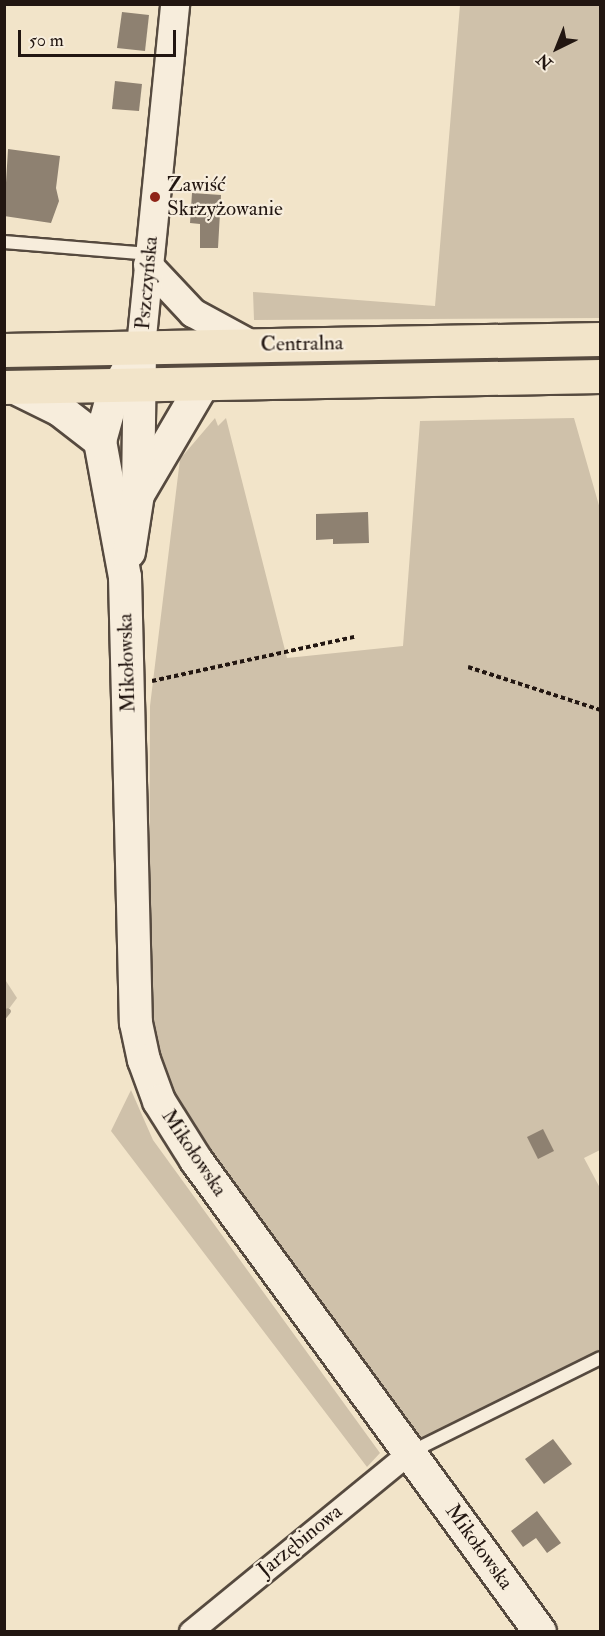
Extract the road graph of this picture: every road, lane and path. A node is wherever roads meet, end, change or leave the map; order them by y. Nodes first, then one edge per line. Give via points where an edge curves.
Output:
1 (175, 4) edge
2 (4, 242) edge
3 (149, 260) junction
4 (600, 339) edge
5 (252, 345) junction
6 (141, 346) junction
7 (4, 350) edge
8 (600, 376) edge
9 (203, 384) junction
10 (129, 385) junction
11 (9, 387) edge
12 (100, 441) junction
13 (138, 494) junction
14 (124, 577) junction
15 (354, 637) dead end
16 (468, 667) dead end
17 (128, 687) junction
18 (600, 710) edge
19 (600, 1358) edge
20 (411, 1452) junction
21 (191, 1632) edge
22 (540, 1632) edge

1 - 3 street, Pszczyńska
2 - 3 lane
3 - 5 street via 193,313
3 - 6 street, Pszczyńska
4 - 5 main road, Centralna
5 - 6 main road, Centralna
6 - 7 main road, Centralna
6 - 10 main road, Mikołowska
8 - 9 main road, Centralna
9 - 10 main road, Centralna
9 - 13 main road
10 - 11 main road, Centralna
10 - 12 main road, Mikołowska
10 - 13 main road, Mikołowska
11 - 12 main road via 60,410
12 - 14 main road, Mikołowska
13 - 14 main road, Mikołowska
14 - 17 main road, Mikołowska
15 - 17 path
16 - 18 path
17 - 20 main road, Mikołowska via 136,1023 159,1101 196,1160
19 - 20 lane
20 - 21 street, Jarzębinowa
20 - 22 main road, Mikołowska

